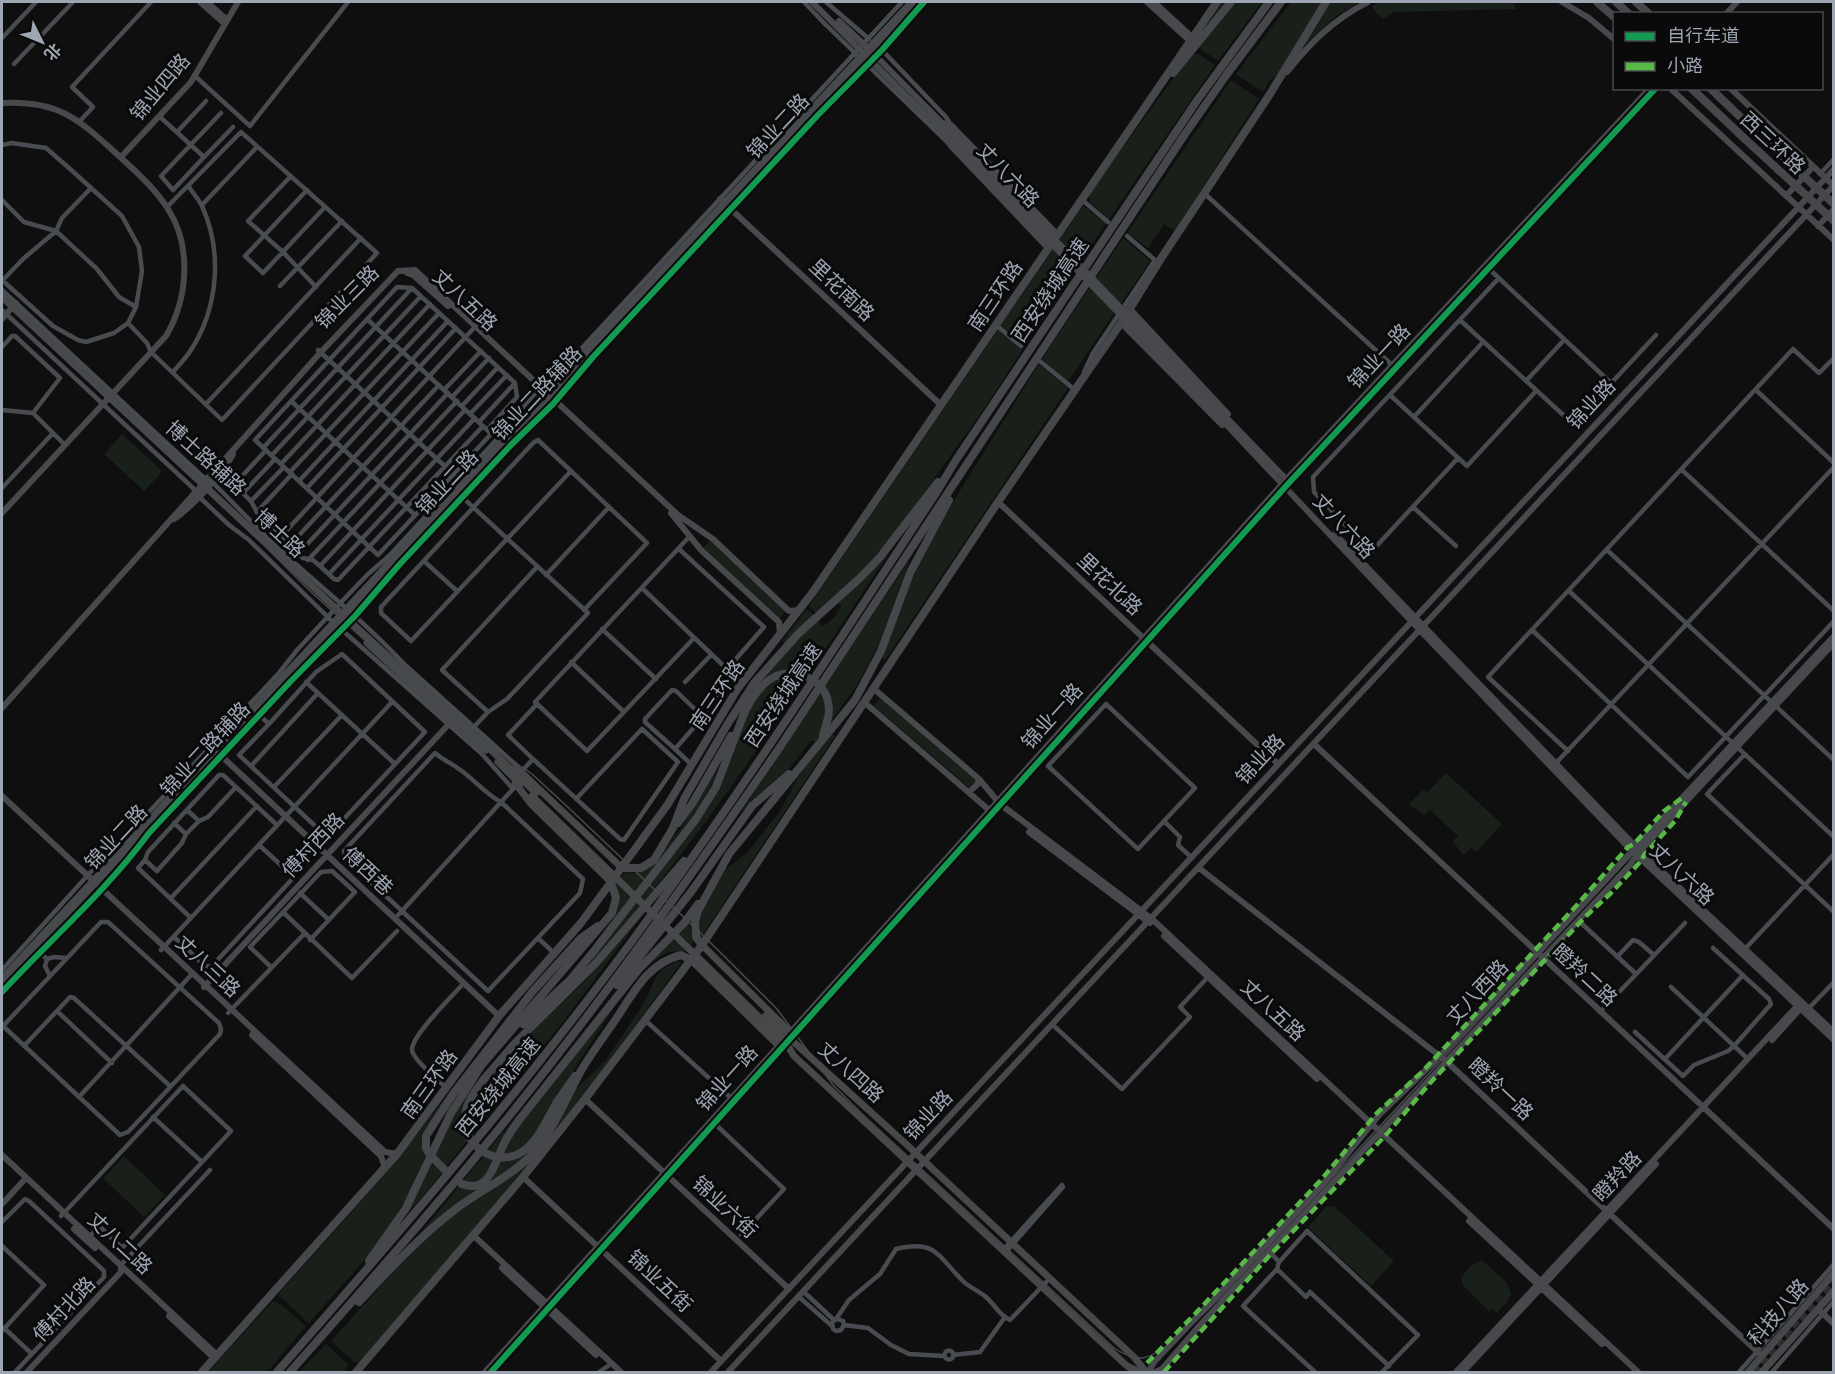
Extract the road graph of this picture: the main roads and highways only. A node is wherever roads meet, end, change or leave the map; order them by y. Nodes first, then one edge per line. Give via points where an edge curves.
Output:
1 (1216, 2) edge
2 (1231, 2) edge
3 (1269, 2) edge
4 (1281, 2) edge
5 (1326, 2) edge
6 (1598, 2) edge
7 (1613, 16) edge
8 (1693, 90) edge
9 (1712, 90) edge
10 (1144, 109) junction
11 (1833, 204) edge
12 (1833, 221) edge
13 (2, 297) edge
14 (2, 303) edge
15 (8, 311) edge
16 (956, 460) junction
17 (966, 466) junction
18 (341, 616) junction
19 (741, 712) junction
20 (823, 737) junction
21 (815, 746) junction
22 (803, 764) junction
23 (510, 771) junction
24 (534, 795) joint
25 (719, 819) junction
26 (729, 854) junction
27 (622, 868) junction
28 (611, 882) junction
29 (606, 920) junction
30 (702, 945) junction
31 (691, 960) junction
32 (786, 1040) junction
33 (562, 1050) junction
34 (583, 1068) junction
35 (467, 1087) junction
36 (445, 1170) dead end
37 (462, 1184) dead end
38 (1833, 1274) edge
39 (1833, 1291) edge
40 (334, 1308) junction
41 (315, 1345) junction
42 (1147, 1371) edge
43 (202, 1372) edge
44 (277, 1372) edge
45 (290, 1372) edge
46 (356, 1372) edge
47 (1748, 1372) edge
48 (1762, 1372) edge

1 - 10 highway, 南三环路
2 - 10 highway
3 - 16 highway, 西安绕城高速 via 1198,99
4 - 17 highway, 西安绕城高速 via 1185,134
5 - 30 highway via 1121,323
6 - 7 highway
8 - 12 highway, 西三环路, bridge
9 - 11 highway, 西三环路, bridge
10 - 27 highway, 南三环路 via 800,610 738,688 668,804
13 - 15 main road, 博士路
14 - 15 main road, 博士路
15 - 18 main road, 博士路
16 - 19 highway via 880,557 767,668
16 - 25 highway, 西安绕城高速
17 - 20 highway via 910,573 881,651 855,700
17 - 33 highway, 西安绕城高速 via 717,839
18 - 23 main road, 博士路
18 - 23 main road, 博士路 via 472,729
19 - 20 highway, bridge via 776,676 801,674 815,681 828,702
19 - 27 highway via 692,804 659,854 641,868
19 - 35 highway via 716,787 696,819 570,980 500,1046
20 - 21 highway
20 - 22 highway
21 - 22 highway
21 - 33 highway via 752,806 652,943
22 - 26 highway
23 - 24 main road, 博士路
23 - 27 main road via 521,772
23 - 28 main road via 515,787
24 - 32 main road, 丈八四路, bridge
25 - 34 highway, bridge via 596,964 484,1079 467,1108 470,1139 487,1155 508,1157 526,1149
25 - 40 highway, 西安绕城高速 via 513,1097
26 - 30 highway via 698,910 695,928
26 - 37 highway via 684,923 639,969 519,1120 487,1180 478,1186
27 - 28 highway, 南三环路
28 - 29 highway via 615,906
28 - 43 highway, 南三环路 via 581,923 499,1016 397,1154
29 - 35 highway
29 - 36 highway via 581,938 533,991 453,1094 426,1136 426,1148
30 - 31 highway
30 - 32 main road
31 - 32 main road
31 - 34 highway via 681,955 667,958 640,982
31 - 46 highway via 523,1178
32 - 42 main road, 丈八四路 via 924,1162
32 - 42 main road, 丈八四路 via 794,1056 1127,1366
33 - 41 highway, 西安绕城高速
34 - 41 highway via 540,1146 428,1232
35 - 40 highway via 406,1208
38 - 47 main road, 科技八路
39 - 48 main road, 科技八路 via 1820,1311
40 - 44 highway, 西安绕城高速
41 - 45 highway, 西安绕城高速

